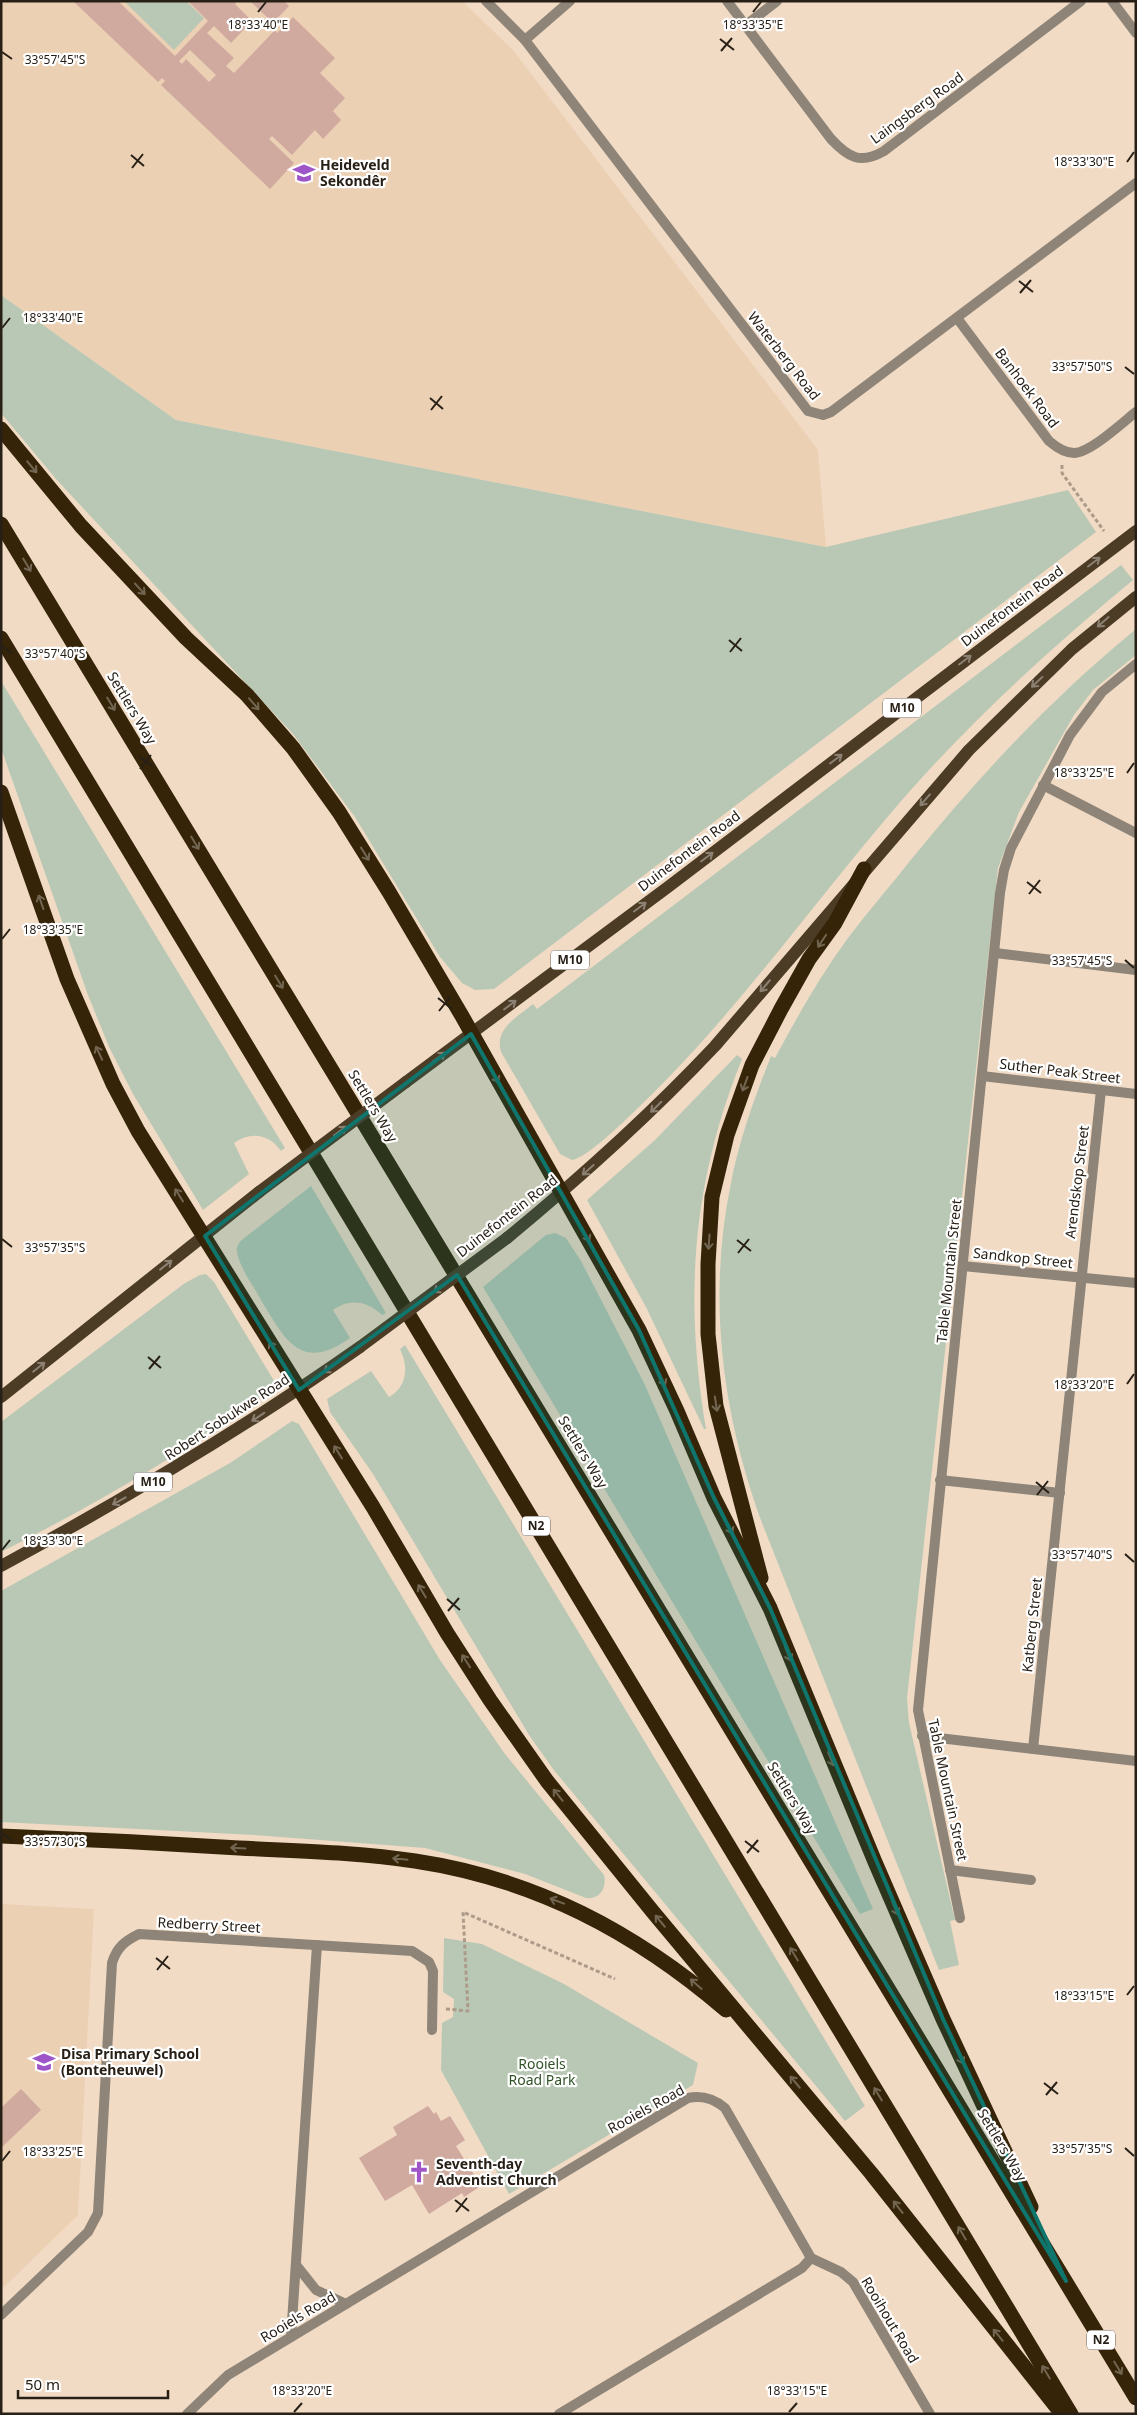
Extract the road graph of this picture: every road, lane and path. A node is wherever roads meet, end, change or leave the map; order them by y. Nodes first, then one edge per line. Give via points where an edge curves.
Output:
1 (486, 1) edge
2 (570, 1) edge
3 (728, 1) edge
4 (777, 1) edge
5 (1081, 1) edge
6 (1112, 1) edge
7 (746, 25) junction
8 (1136, 33) edge
9 (526, 40) junction
10 (1136, 183) edge
11 (957, 318) junction
12 (1136, 412) edge
13 (1, 429) edge
14 (1062, 464) dead end
15 (1, 524) edge
16 (1104, 531) dead end
17 (1136, 531) edge
18 (1136, 597) edge
19 (1, 638) edge
20 (1136, 664) edge
21 (1043, 785) junction
22 (1, 792) edge
23 (1136, 833) edge
24 (864, 869) junction
25 (995, 953) junction
26 (1136, 970) edge
27 (471, 1034) junction
28 (982, 1076) junction
29 (1102, 1090) junction
30 (1136, 1094) edge
31 (562, 1193) junction
32 (205, 1236) junction
33 (964, 1266) junction
34 (1080, 1278) junction
35 (1136, 1284) edge
36 (360, 1347) joint
37 (299, 1390) junction
38 (1, 1398) edge
39 (940, 1480) junction
40 (1060, 1493) junction
41 (1, 1566) edge
42 (770, 1608) junction
43 (922, 1736) junction
44 (1033, 1749) junction
45 (1136, 1760) edge
46 (1, 1836) edge
47 (950, 1870) junction
48 (1031, 1880) dead end
49 (960, 1918) dead end
50 (317, 1945) junction
51 (615, 1979) dead end
52 (433, 2007) junction
53 (432, 2030) dead end
54 (759, 2039) junction
55 (811, 2258) junction
56 (297, 2266) junction
57 (1066, 2281) junction
58 (346, 2304) junction
59 (1, 2315) edge
60 (291, 2337) junction
61 (1136, 2398) edge
62 (187, 2414) edge
63 (559, 2414) edge
64 (930, 2414) edge
65 (1062, 2414) edge
66 (1071, 2414) edge

1 - 9 street, Waterberg Road
2 - 9 street
3 - 7 street, Laingsberg Road
4 - 7 street
5 - 7 street, Laingsberg Road via 884,151 865,158 845,154 831,139
6 - 8 street
9 - 11 street, Waterberg Road via 808,411 823,415 831,412
10 - 11 street, Waterberg Road
11 - 12 street, Banhoek Road via 1049,441 1064,451 1076,453 1086,449
13 -> 27 highway via 81,526 186,638 247,696 293,748 340,812
14 - 16 path via 1062,473
15 -> 57 highway, Settlers Way / N2
27 -> 17 main road, Duinefontein Road / M10
18 -> 24 main road, Duinefontein Road / M10 via 1072,649 1010,707
66 -> 19 highway, N2
20 - 21 street, Table Mountain Street via 1102,692 1088,709
21 - 23 street
21 - 25 street, Table Mountain Street via 1004,870
32 -> 22 highway via 138,1131 92,1039 67,979
24 -> 31 main road, Duinefontein Road / M10 via 715,1046 649,1113
24 -> 42 highway via 756,1057 726,1135 712,1197 708,1334 716,1406
25 - 26 street
25 - 28 street, Table Mountain Street
27 -> 31 highway
32 -> 27 main road, Duinefontein Road / M10, bridge
28 - 29 street, Suther Peak Street
28 - 33 street, Table Mountain Street
29 - 30 street, Suther Peak Street
29 - 34 street, Arendskop Street
31 -> 36 main road, Duinefontein Road / M10, bridge
31 -> 42 highway via 640,1330 714,1498
37 -> 32 highway
38 -> 32 main road, M10
33 - 34 street, Sandkop Street
33 - 39 street, Table Mountain Street
34 - 35 street
34 - 40 street, Katberg Street
36 -> 37 main road, Robert Sobukwe Road / M10
37 -> 41 main road, Robert Sobukwe Road / M10 via 160,1478
54 -> 37 highway via 547,1782 452,1641
39 - 40 street
39 - 43 street, Table Mountain Street via 918,1694
40 - 44 street, Katberg Street
42 -> 57 highway via 942,2019
43 - 44 street
43 - 47 street, Table Mountain Street
44 - 45 street
54 -> 46 highway via 686,1976 606,1924 568,1906 486,1876 415,1861 354,1854
47 - 48 street
47 - 49 street, Table Mountain Street
50 - 52 street, Redberry Street via 420,1954 433,1971
50 - 56 street
50 - 59 street, Redberry Street via 139,1934 119,1948 111,1973 98,2212 88,2232
51 - 52 path via 462,1912 468,2011
52 - 53 street, Redberry Street
65 -> 54 highway via 871,2173
55 - 58 street, Rooiels Road via 725,2108 711,2099 695,2096
55 - 63 street via 802,2268
55 - 64 street, Rooihout Road via 841,2272 853,2282
56 - 58 street via 316,2290
56 - 60 street
57 -> 61 highway, Settlers Way / N2
58 - 60 street, Rooiels Road
60 - 62 street, Rooiels Road via 228,2374

